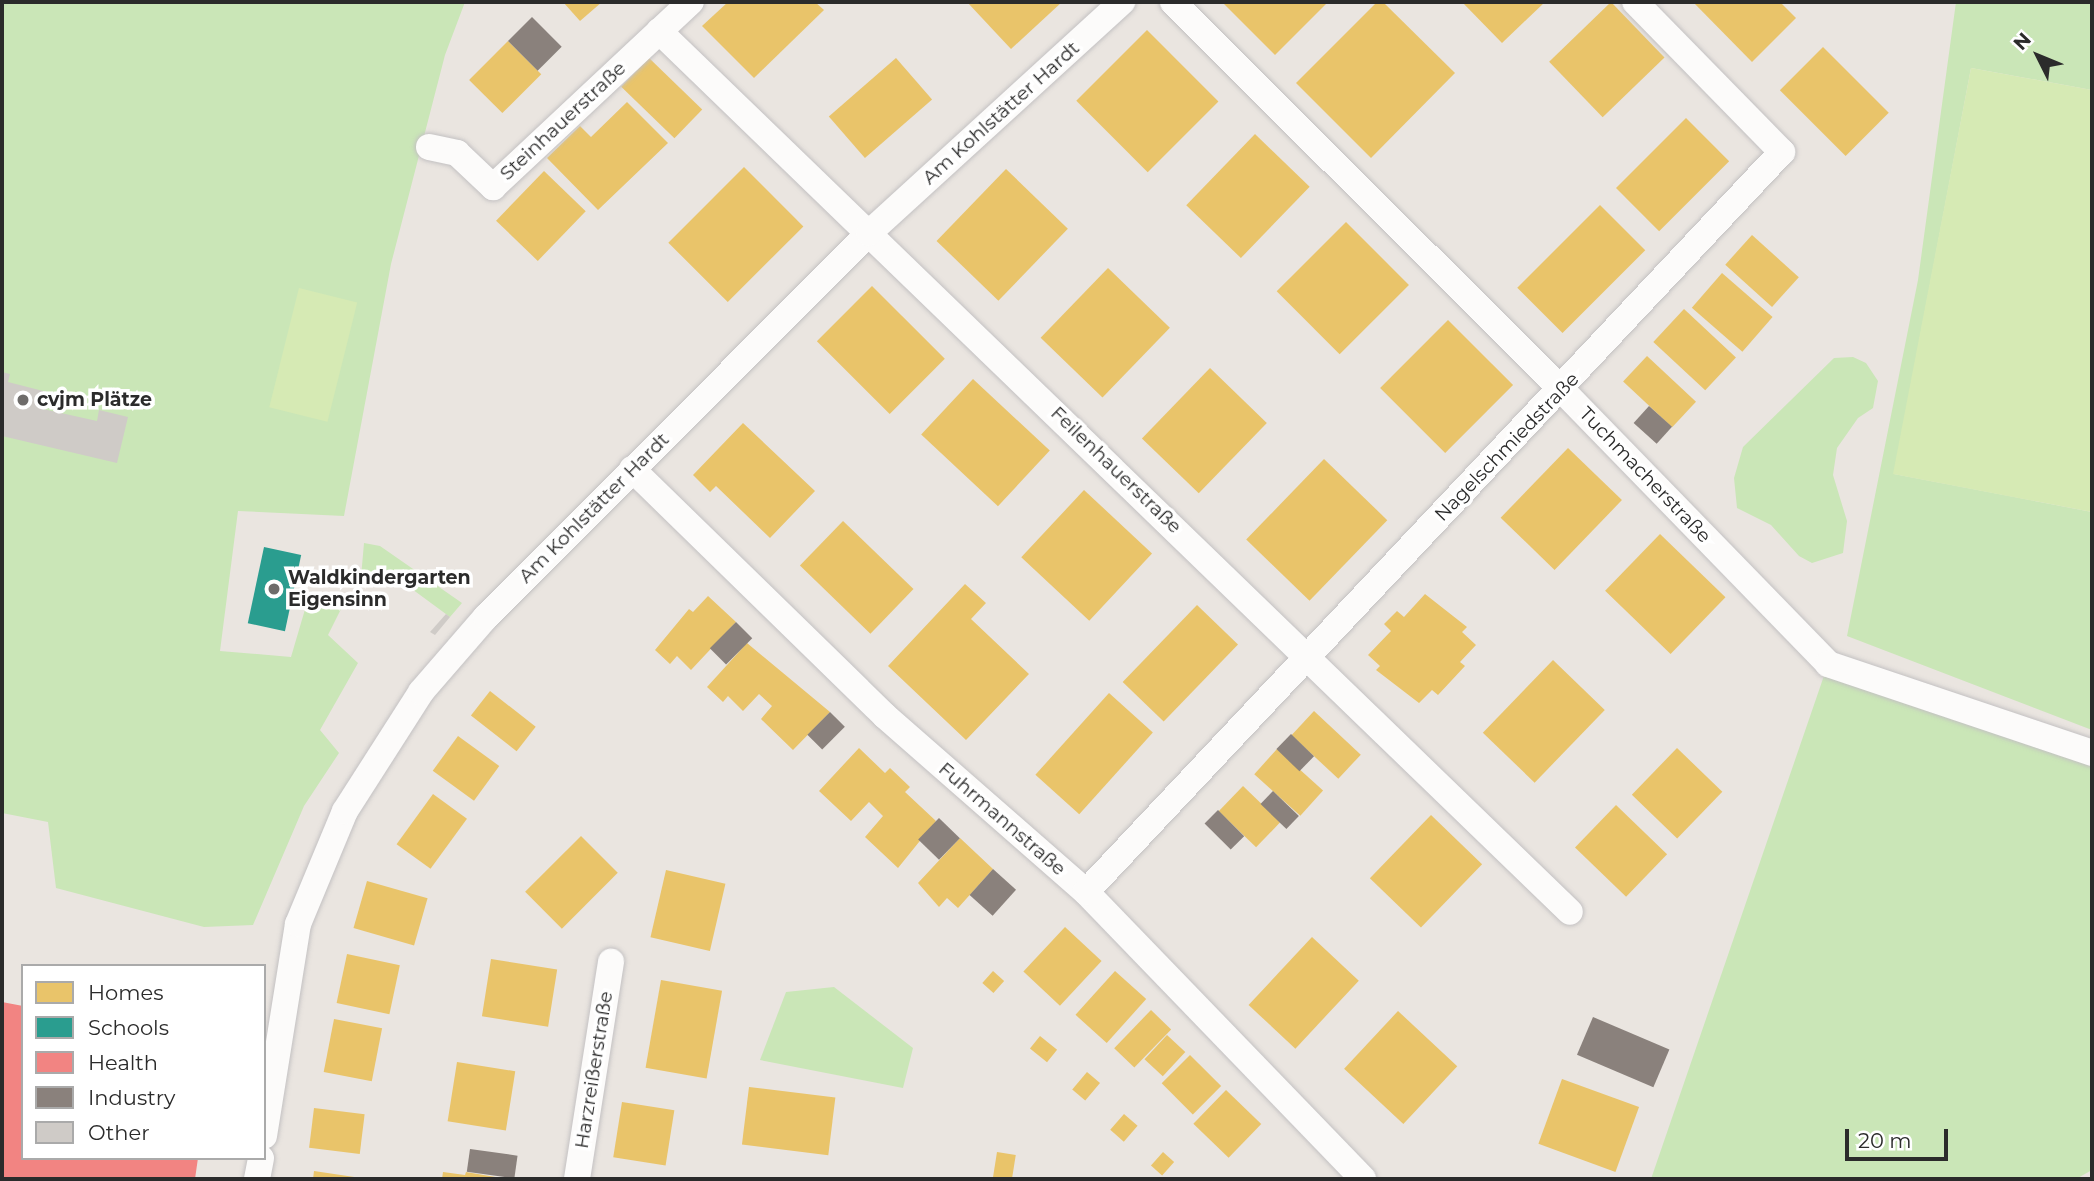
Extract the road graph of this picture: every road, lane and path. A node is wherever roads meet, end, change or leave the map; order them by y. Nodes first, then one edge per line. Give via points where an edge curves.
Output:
1 (691, 2) edge
2 (1122, 2) edge
3 (1173, 2) edge
4 (1635, 2) edge
5 (659, 31) junction
6 (429, 147) dead end
7 (869, 233) junction
8 (1562, 390) junction
9 (632, 469) junction
10 (1308, 655) junction
11 (2092, 753) edge
12 (1086, 892) junction
13 (1570, 912) dead end
14 (611, 962) dead end
15 (266, 1124) edge
16 (261, 1160) edge
17 (257, 1179) edge
18 (577, 1179) edge
19 (1363, 1179) edge

1 - 5 street, Steinhauerstraße
2 - 7 street, Am Kohlstätter Hardt
3 - 8 street, Tuchmacherstraße
4 - 8 street, Nagelschmiedstraße via 1782,152
5 - 6 street, Steinhauerstraße via 493,187 457,153
5 - 7 street, Feilenhauerstraße
7 - 9 street, Am Kohlstätter Hardt
7 - 10 street, Feilenhauerstraße
8 - 10 street, Nagelschmiedstraße
8 - 11 street, Tuchmacherstraße via 1828,664
9 - 12 street, Fuhrmannstraße via 885,716
9 - 15 street, Am Kohlstätter Hardt via 442,667 345,811 298,924
10 - 12 street, Nagelschmiedstraße
10 - 13 street, Feilenhauerstraße
12 - 19 street, Fuhrmannstraße
14 - 18 street, Harzreißerstraße
16 - 17 street

